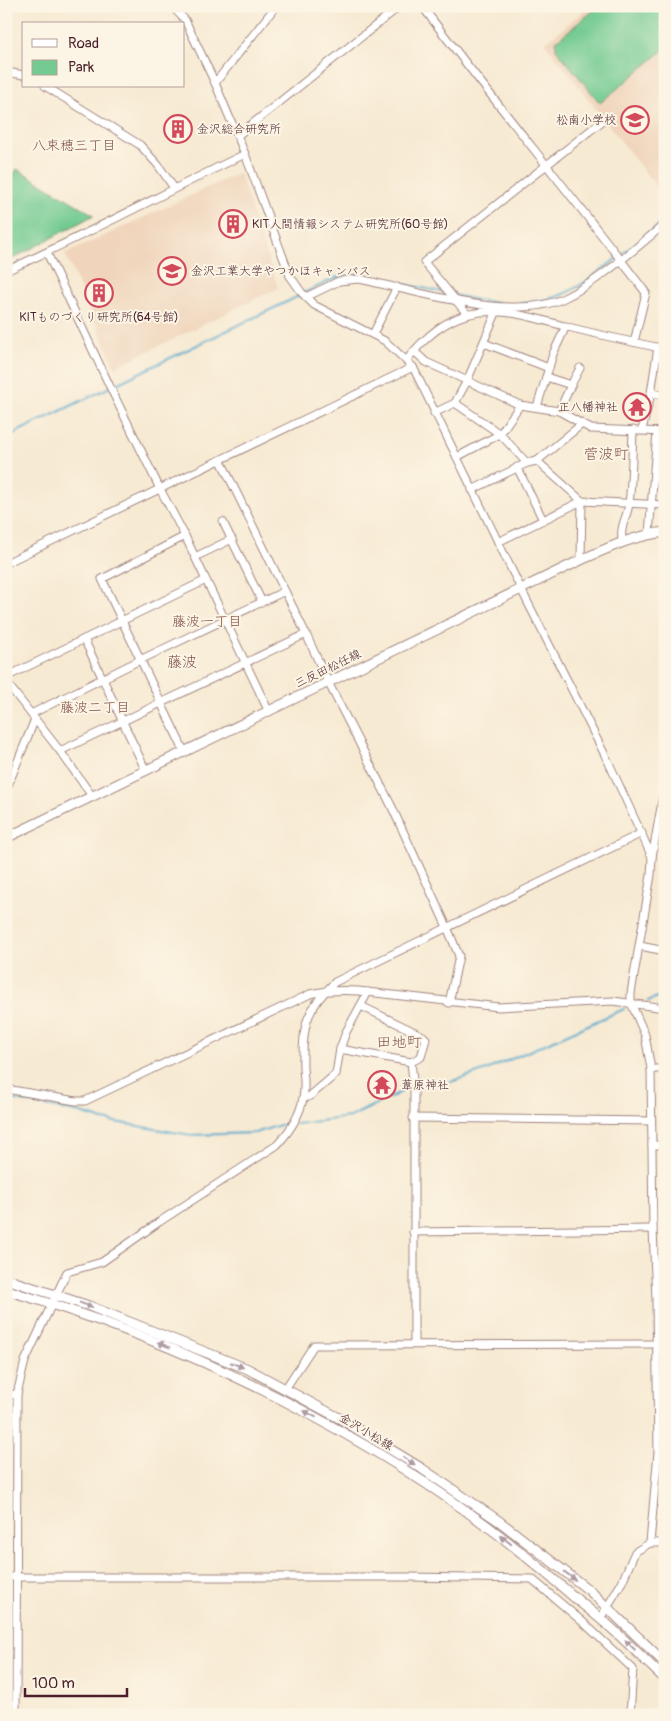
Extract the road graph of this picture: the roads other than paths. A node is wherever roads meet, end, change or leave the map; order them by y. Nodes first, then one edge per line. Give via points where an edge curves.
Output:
1 (172, 6) edge
2 (276, 6) edge
3 (400, 6) edge
4 (422, 6) edge
5 (6, 72) edge
6 (22, 75) edge
7 (215, 83) junction
8 (48, 88) edge
9 (601, 122) dead end
10 (237, 136) junction
11 (245, 154) junction
12 (548, 166) junction
13 (174, 188) junction
14 (665, 224) edge
15 (47, 252) junction
16 (618, 256) junction
17 (7, 269) edge
18 (397, 287) junction
19 (305, 296) junction
20 (453, 298) junction
21 (496, 313) junction
22 (468, 314) junction
23 (566, 326) junction
24 (373, 334) junction
25 (634, 342) junction
26 (484, 343) junction
27 (661, 348) edge
28 (414, 351) junction
29 (406, 361) junction
30 (413, 367) junction
31 (549, 368) junction
32 (580, 368) dead end
33 (546, 377) junction
34 (467, 380) junction
35 (571, 385) junction
36 (651, 393) junction
37 (665, 395) edge
38 (455, 402) junction
39 (520, 405) junction
40 (537, 407) junction
41 (559, 411) junction
42 (434, 413) junction
43 (582, 424) junction
44 (633, 430) junction
45 (642, 430) junction
46 (661, 432) edge
47 (500, 434) junction
48 (457, 458) junction
49 (221, 461) junction
50 (537, 461) junction
51 (527, 463) junction
52 (517, 467) junction
53 (160, 489) junction
54 (472, 490) junction
55 (582, 501) junction
56 (629, 503) junction
57 (652, 504) junction
58 (665, 505) edge
59 (543, 520) junction
60 (223, 522) dead end
61 (665, 532) edge
62 (650, 534) junction
63 (185, 536) junction
64 (232, 539) junction
65 (622, 541) junction
66 (498, 542) junction
67 (195, 557) junction
68 (581, 560) junction
69 (6, 563) edge
70 (206, 580) junction
71 (521, 589) junction
72 (285, 591) junction
73 (262, 602) junction
74 (225, 619) junction
75 (121, 620) junction
76 (306, 634) junction
77 (84, 639) junction
78 (140, 660) junction
79 (246, 662) junction
80 (6, 677) edge
81 (103, 678) junction
82 (6, 682) edge
83 (328, 682) junction
84 (161, 703) junction
85 (269, 712) junction
86 (33, 716) junction
87 (124, 721) junction
88 (60, 751) junction
89 (185, 753) junction
90 (146, 771) junction
91 (665, 786) edge
92 (6, 790) edge
93 (92, 796) junction
94 (642, 833) junction
95 (6, 838) edge
96 (652, 857) junction
97 (447, 927) junction
98 (640, 946) junction
99 (665, 951) edge
100 (325, 990) junction
101 (368, 992) junction
102 (449, 1003) junction
103 (631, 1003) junction
104 (360, 1006) junction
105 (665, 1008) edge
106 (340, 1049) junction
107 (410, 1062) junction
108 (651, 1069) junction
109 (665, 1069) edge
110 (6, 1089) edge
111 (303, 1099) junction
112 (413, 1118) junction
113 (651, 1121) junction
114 (652, 1145) junction
115 (665, 1145) edge
116 (653, 1230) junction
117 (413, 1232) junction
118 (665, 1263) edge
119 (655, 1264) junction
120 (6, 1279) edge
121 (6, 1290) edge
122 (56, 1295) junction
123 (656, 1299) junction
124 (665, 1299) edge
125 (52, 1304) junction
126 (665, 1338) edge
127 (656, 1341) junction
128 (414, 1344) junction
129 (661, 1379) edge
130 (285, 1389) junction
131 (17, 1394) junction
132 (6, 1395) edge
133 (661, 1415) edge
134 (661, 1449) edge
135 (656, 1481) junction
136 (665, 1481) edge
137 (650, 1543) junction
138 (665, 1543) edge
139 (6, 1577) edge
140 (16, 1577) junction
141 (607, 1608) junction
142 (592, 1612) junction
143 (600, 1619) junction
144 (584, 1622) junction
145 (665, 1663) edge
146 (665, 1679) edge
147 (16, 1715) edge
148 (630, 1715) edge

1 - 7 street via 185,20
2 - 7 street
3 - 10 street
4 - 12 street
5 - 6 street
7 - 10 street
8 - 13 street via 140,145
9 - 12 street
10 - 11 street
11 - 13 street
11 - 19 street via 290,276
12 - 16 street
12 - 20 street via 424,262
13 - 15 street
14 - 16 street
15 - 17 street
15 - 53 street
16 - 20 street via 586,286 562,299 535,306 510,308
16 - 25 street via 646,293
18 - 19 street via 359,279 339,281
18 - 20 street
18 - 24 street
19 - 24 street via 326,312
20 - 22 street
21 - 22 street
21 - 23 street via 534,317
21 - 26 street
22 - 28 street via 442,326
23 - 25 street
23 - 31 street
24 - 29 street
25 - 27 street
26 - 31 street
26 - 34 street
27 - 36 street
28 - 29 street
28 - 34 street via 426,362
29 - 30 street
30 - 42 street
30 - 49 street
31 - 33 street
32 - 35 street
33 - 35 street
33 - 40 street
34 - 38 street
34 - 39 street
35 - 41 street
36 - 37 street
36 - 45 street
38 - 42 street
38 - 47 street
39 - 40 street
39 - 47 street
40 - 41 street
41 - 43 street
42 - 48 street
43 - 44 street via 592,429
43 - 50 street
44 - 45 street
44 - 56 street
45 - 46 street
46 - 57 street
47 - 48 street
47 - 51 street
48 - 54 street
49 - 53 street
49 - 72 street
50 - 51 street
50 - 55 street
51 - 52 street
52 - 54 street
52 - 59 street
53 - 63 street
53 - 69 street
54 - 66 street
55 - 56 street
55 - 59 street
55 - 68 street
56 - 57 street
56 - 65 street via 623,519
57 - 58 street
57 - 62 street
59 - 66 street
60 - 64 street
61 - 62 main road, 三反田松任線
62 - 65 main road, 三反田松任線
63 - 67 street
63 - 75 street via 102,578
64 - 67 street
64 - 73 street
65 - 68 main road, 三反田松任線
66 - 71 street
67 - 70 street
68 - 71 main road, 三反田松任線
70 - 74 street
70 - 75 street
71 - 83 main road, 三反田松任線
71 - 94 street
72 - 73 street
72 - 76 street
73 - 74 street
74 - 78 street
74 - 79 street
75 - 77 street
75 - 78 street
76 - 79 street
76 - 83 street
77 - 80 street
77 - 81 street
78 - 81 street
78 - 84 street
79 - 84 street
79 - 85 street
81 - 86 street
81 - 87 street
82 - 86 street
83 - 85 main road, 三反田松任線
83 - 97 street via 391,805
84 - 87 street
84 - 89 street
85 - 89 main road, 三反田松任線
86 - 88 street
86 - 92 street
87 - 88 street
87 - 90 street
88 - 93 street
89 - 90 main road, 三反田松任線
90 - 93 main road, 三反田松任線
91 - 96 street
93 - 95 main road, 三反田松任線
94 - 96 street
94 - 97 street
96 - 98 street
97 - 100 street via 335,982
97 - 102 street via 459,956
98 - 99 street
98 - 103 street
100 - 101 street
100 - 110 street via 310,994 85,1101
100 - 111 street via 306,1021
101 - 102 street
101 - 104 street
102 - 103 street via 499,1007 613,1001
103 - 105 street
103 - 108 street via 645,1035
104 - 106 street
104 - 107 street via 426,1039 421,1057
106 - 107 street
106 - 111 street via 336,1074
107 - 112 street
108 - 109 street
108 - 113 street
111 - 122 street via 295,1120 278,1145 102,1262 67,1272
112 - 113 street
112 - 117 street
113 - 114 street
114 - 115 street
114 - 116 street
116 - 117 street
116 - 119 street
117 - 128 street
118 - 119 street
119 - 123 street
120 - 122 main road, 金沢小松線
121 - 125 main road, 金沢小松線
122 - 125 street
122 -> 130 main road, 金沢小松線 via 248,1369
123 - 124 street
123 - 127 street
125 - 131 street via 25,1361
142 -> 125 main road, 金沢小松線 via 479,1520 351,1436 219,1368
126 - 127 street
127 - 128 street
127 - 129 street
128 - 130 street via 314,1345
129 - 133 street
130 -> 141 main road, 金沢小松線 via 429,1473 498,1521 590,1591
131 - 132 street
131 - 140 street
133 - 134 street
134 - 135 street
135 - 136 street
135 - 137 street
137 - 138 street
137 - 141 street via 635,1552
139 - 140 street
140 - 144 street via 532,1579
140 - 147 street
141 - 143 street
141 - 145 main road, 金沢小松線
142 - 143 main road, 金沢小松線
142 - 144 street
146 -> 143 main road, 金沢小松線
144 - 148 street via 634,1669

